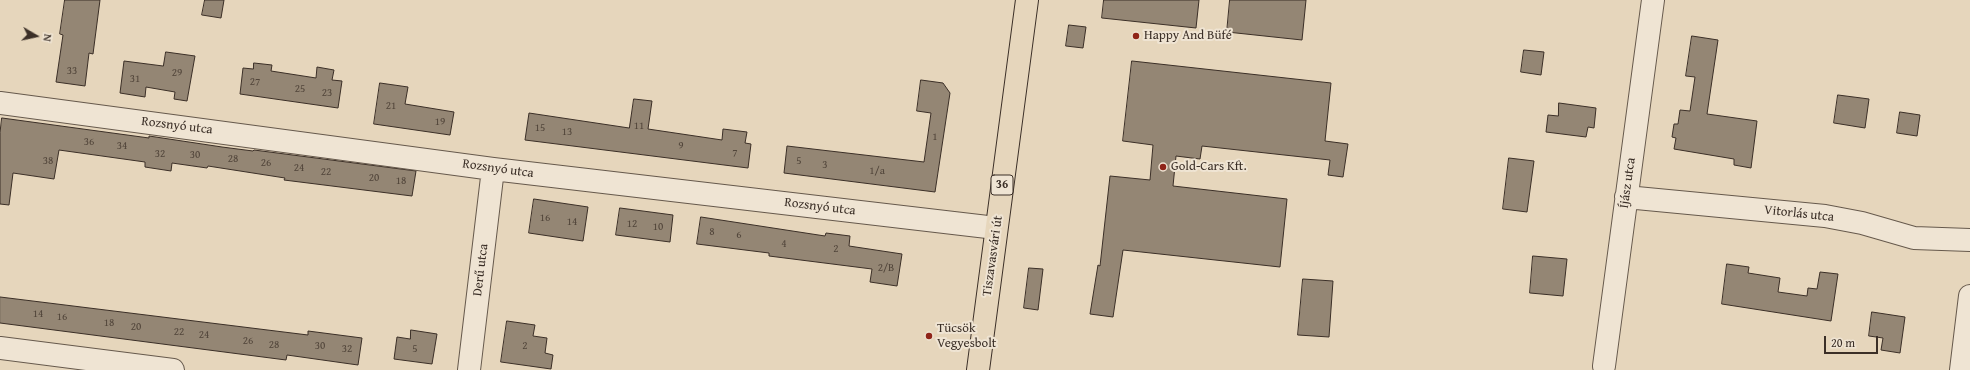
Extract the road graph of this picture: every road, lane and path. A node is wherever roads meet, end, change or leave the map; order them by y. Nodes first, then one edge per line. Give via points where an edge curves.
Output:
1 (1027, 0) edge
2 (1653, 0) edge
3 (0, 103) edge
4 (493, 169) junction
5 (1626, 197) junction
6 (996, 228) junction
7 (1970, 240) edge
8 (1970, 296) edge
9 (0, 348) edge
10 (1604, 366) dead end
11 (173, 370) edge
12 (469, 370) edge
13 (978, 370) edge
14 (1961, 370) edge

1 - 6 main road, Tiszavasvári út / 36
2 - 5 street, Íjász utca
3 - 4 street, Rozsnyó utca
4 - 6 street, Rozsnyó utca
4 - 12 street, Derű utca
5 - 7 street, Vitorlás utca via 1825,216 1862,223 1914,238
5 - 10 street, Íjász utca
6 - 13 main road, Tiszavasvári út / 36
8 - 14 street
9 - 11 street

